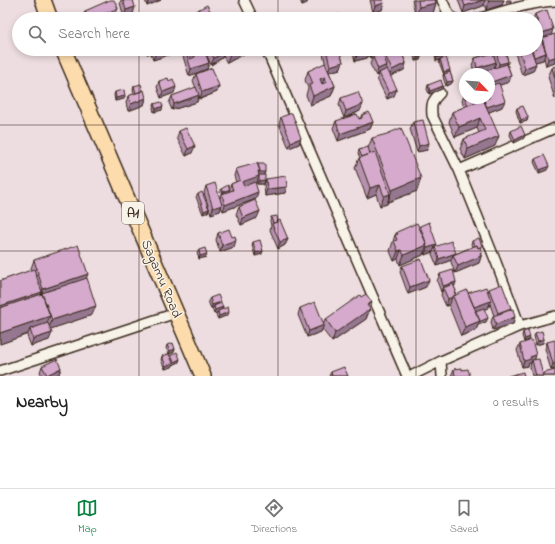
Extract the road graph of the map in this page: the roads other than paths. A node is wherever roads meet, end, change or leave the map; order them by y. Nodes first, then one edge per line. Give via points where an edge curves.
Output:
1 (43, 0) edge
2 (244, 0) edge
3 (442, 0) edge
4 (555, 1) edge
5 (47, 12) edge
6 (250, 12) edge
7 (448, 12) edge
8 (499, 12) edge
9 (66, 56) edge
10 (269, 56) edge
11 (440, 93) dead end
12 (555, 128) edge
13 (459, 170) junction
14 (176, 313) junction
15 (555, 316) edge
16 (520, 326) junction
17 (441, 361) junction
18 (0, 371) edge
19 (203, 376) edge
20 (407, 376) edge
21 (411, 376) edge
22 (442, 376) edge

1 - 5 highway
2 - 6 street
3 - 7 street
4 - 8 street via 538,2
9 - 14 highway, Sagamu Road / A1
10 - 20 street
11 - 13 street via 434,99 432,115
12 - 13 street
13 - 16 street
14 - 18 street
14 - 19 highway, Sagamu Road / A1
15 - 16 street
16 - 17 street
17 - 21 street
17 - 22 street

